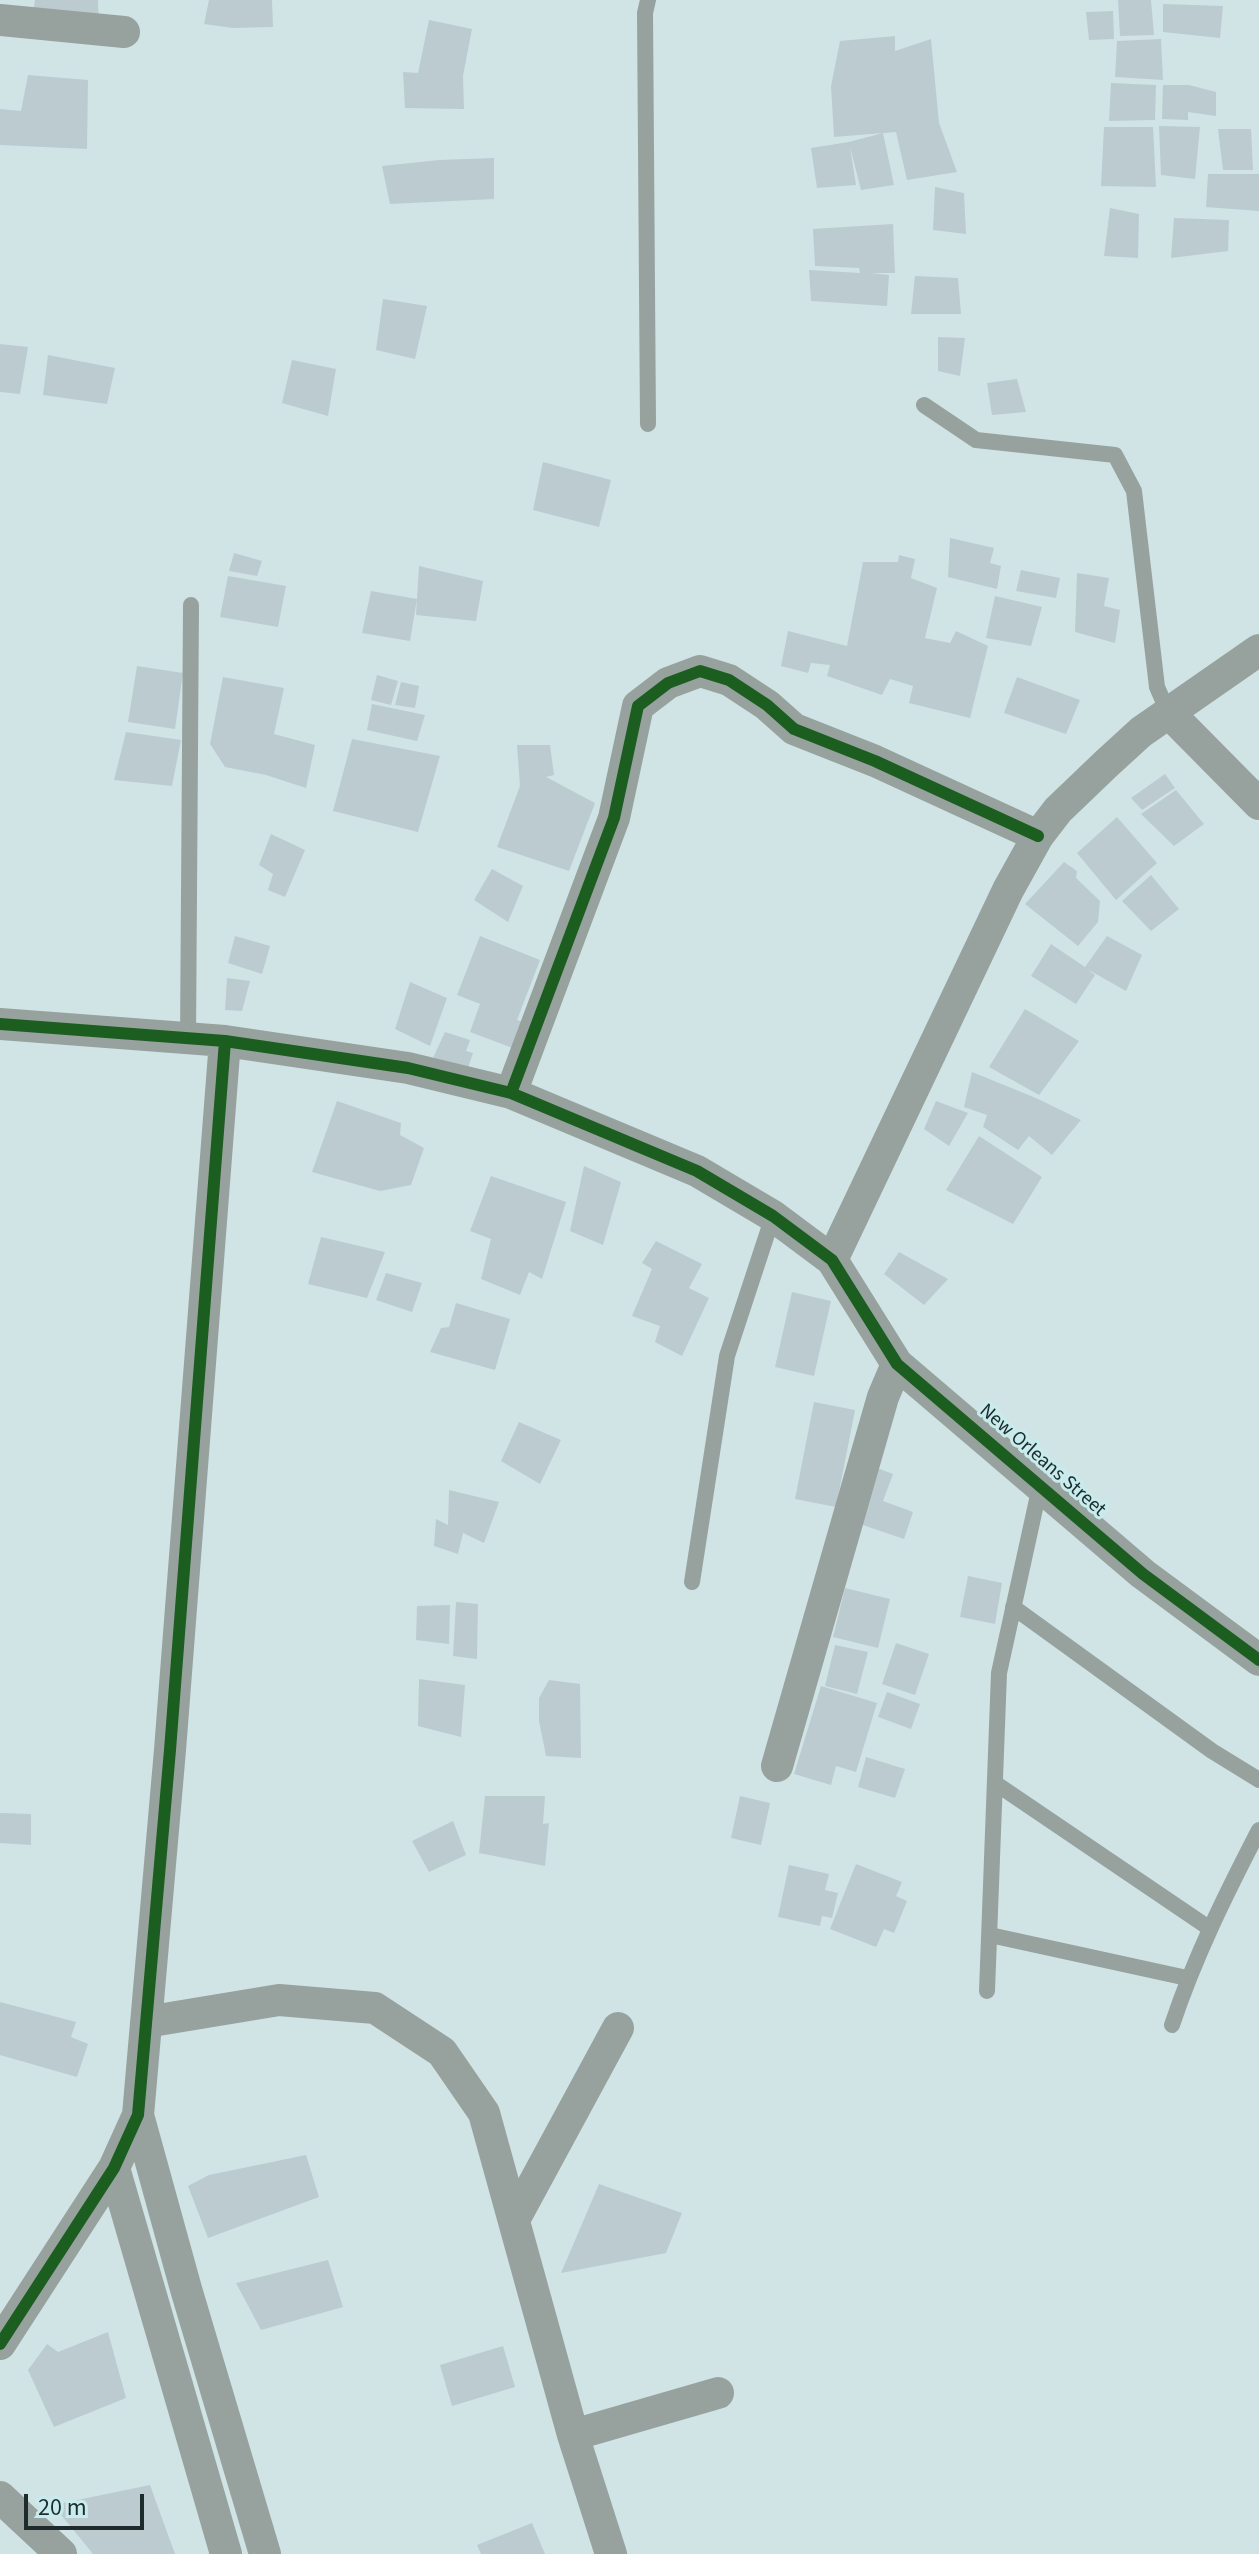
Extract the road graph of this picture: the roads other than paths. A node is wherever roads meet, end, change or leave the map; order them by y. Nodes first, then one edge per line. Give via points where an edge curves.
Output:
1 (648, 0) edge
2 (0, 20) edge
3 (124, 32) dead end
4 (924, 405) dead end
5 (648, 424) dead end
6 (191, 605) dead end
7 (1259, 650) edge
8 (1168, 712) junction
9 (1259, 804) edge
10 (1038, 836) junction
11 (0, 1024) edge
12 (188, 1039) junction
13 (225, 1041) junction
14 (511, 1093) junction
15 (773, 1216) junction
16 (832, 1260) junction
17 (897, 1364) junction
18 (1040, 1486) junction
19 (692, 1582) dead end
20 (1013, 1607) junction
21 (1259, 1660) edge
22 (777, 1766) dead end
23 (1259, 1780) edge
24 (995, 1783) junction
25 (1259, 1830) edge
26 (1209, 1928) junction
27 (990, 1935) junction
28 (1187, 1978) junction
29 (987, 1991) dead end
30 (146, 2022) junction
31 (1172, 2025) dead end
32 (618, 2028) dead end
33 (138, 2115) junction
34 (114, 2168) junction
35 (514, 2220) junction
36 (0, 2344) edge
37 (718, 2393) dead end
38 (573, 2435) junction
39 (0, 2497) edge
40 (61, 2554) edge
41 (226, 2554) edge
42 (265, 2554) edge
43 (611, 2554) edge

1 - 5 lane
2 - 3 street
4 - 8 lane via 976,440 1115,455 1134,491 1157,687
6 - 12 lane
7 - 8 street
8 - 9 street
8 - 10 street via 1106,764
10 - 14 street via 794,729 729,680 700,671 668,683 638,706 614,818
10 - 16 street
11 - 12 street
12 - 13 street
13 - 14 street via 408,1068
13 - 30 street
14 - 15 street via 697,1171
15 - 16 street
15 - 19 lane via 727,1356
16 - 17 street, New Orleans Street
17 - 18 street, New Orleans Street
17 - 22 street
18 - 20 lane
18 - 21 street, New Orleans Street via 1143,1574
20 - 23 lane
20 - 24 lane via 999,1673
24 - 26 lane
24 - 27 lane
25 - 26 lane
26 - 28 lane
27 - 28 lane
27 - 29 lane
28 - 31 lane
30 - 33 street
30 - 35 street via 279,2000 375,2008 442,2052 484,2113
32 - 35 street
33 - 34 street
33 - 42 street
34 - 36 street
34 - 41 street
35 - 38 street
37 - 38 street
38 - 43 street
39 - 40 street

